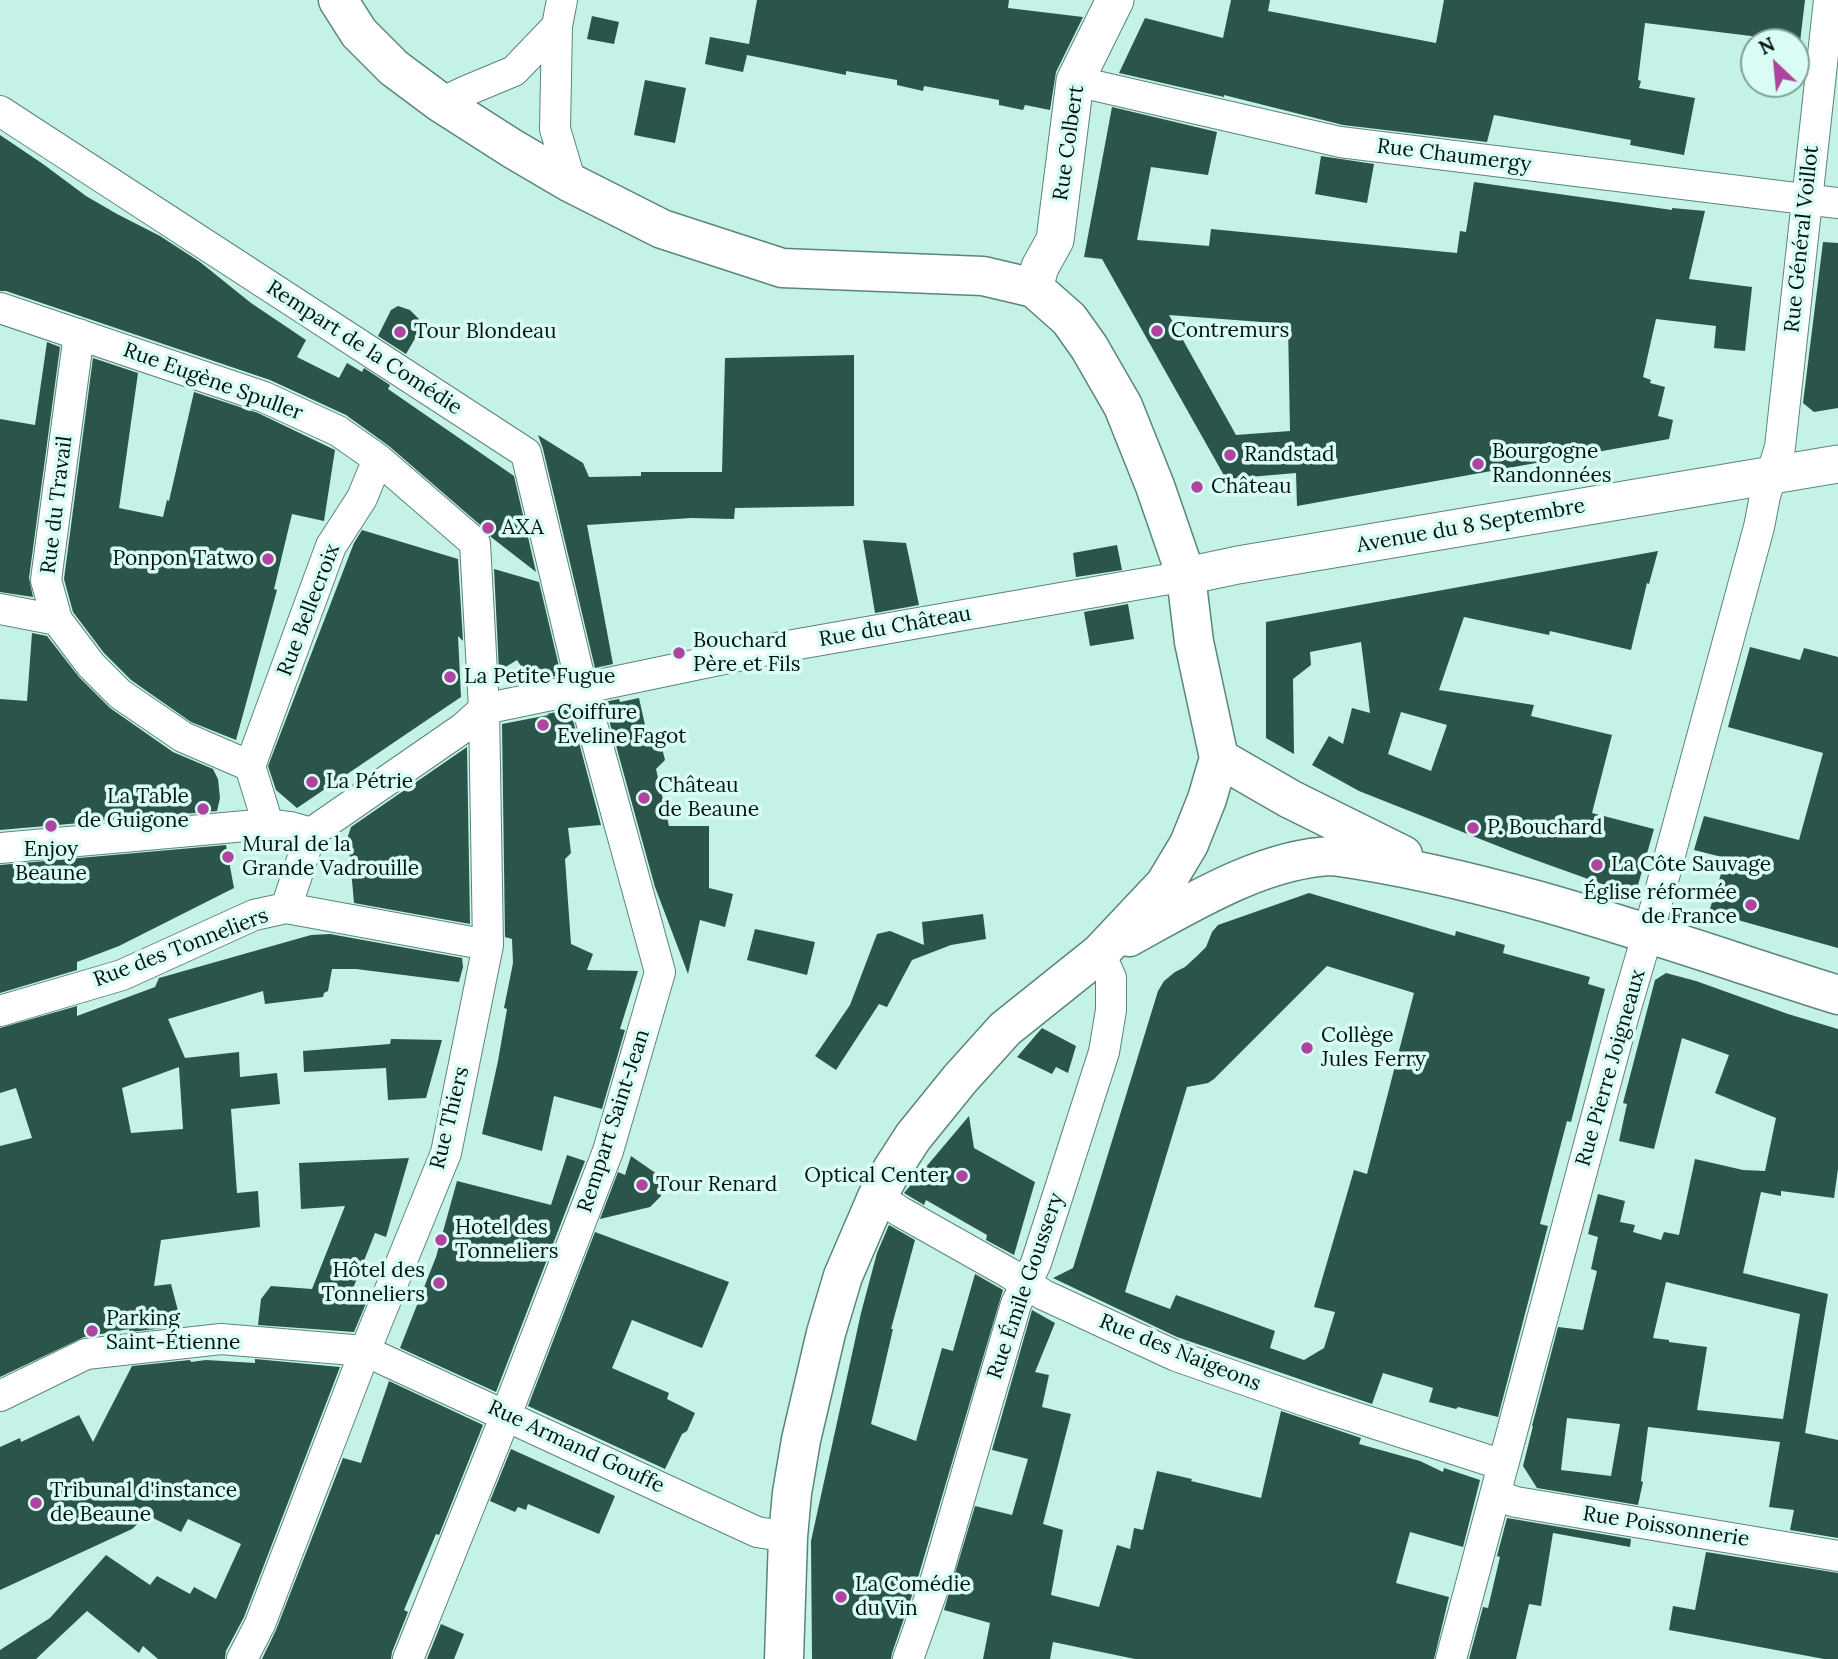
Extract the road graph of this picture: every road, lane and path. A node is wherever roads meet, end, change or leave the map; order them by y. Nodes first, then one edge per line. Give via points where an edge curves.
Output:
1 (338, 0) edge
2 (1115, 0) edge
3 (1829, 0) edge
4 (560, 13) edge
5 (1075, 81) junction
6 (441, 103) junction
7 (0, 111) edge
8 (571, 183) junction
9 (1806, 200) junction
10 (1838, 203) edge
11 (1034, 288) junction
12 (0, 308) edge
13 (79, 334) junction
14 (378, 458) junction
15 (1838, 464) edge
16 (1770, 476) junction
17 (1186, 576) junction
18 (0, 609) edge
19 (57, 620) junction
20 (582, 688) junction
21 (484, 709) junction
22 (1219, 758) junction
23 (250, 766) junction
24 (268, 824) junction
25 (311, 833) junction
26 (0, 848) edge
27 (1446, 876) junction
28 (286, 908) junction
29 (1648, 934) junction
30 (488, 945) junction
31 (1100, 953) junction
32 (1838, 995) edge
33 (0, 1011) edge
34 (877, 1197) junction
35 (1025, 1283) junction
36 (365, 1351) junction
37 (0, 1396) edge
38 (506, 1415) junction
39 (1503, 1465) junction
40 (1495, 1496) junction
41 (788, 1537) junction
42 (1838, 1556) edge
43 (242, 1659) edge
44 (408, 1659) edge
45 (784, 1659) edge
46 (908, 1659) edge
47 (1451, 1659) edge

1 - 6 main road via 359,33 394,68
2 - 5 street, Rue Colbert
3 - 9 street, Rue Général Voillot
4 - 6 street via 513,71
4 - 8 street via 555,129
5 - 9 street, Rue Chaumergy via 1340,142
5 - 11 street, Rue Colbert via 1055,240
6 - 8 main road
7 - 20 street, Rempart de la Comédie via 526,453
8 - 11 main road via 662,229 782,268 983,276
9 - 10 street, Rue Chaumergy
9 - 16 street, Rue Général Voillot via 1780,447
11 - 17 main road via 1069,319 1123,406
12 - 13 street, Rue Eugène Spuller
13 - 14 street, Rue Eugène Spuller via 264,397 338,431
13 - 19 street, Rue du Travail via 46,580
14 - 21 street, Rue Eugène Spuller via 475,543
14 - 23 street, Rue Bellecroix via 362,498 331,546
15 - 16 street, Avenue du 8 Septembre
16 - 17 street, Avenue du 8 Septembre
16 - 29 street, Rue Pierre Joigneaux
17 - 20 street, Rue du Château via 776,648
17 - 22 main road via 1194,642
18 - 19 street
19 - 23 street, Rue du Travail via 120,694 183,737
20 - 21 street, Rue du Château
20 - 38 street, Rempart Saint-Jean via 660,972 608,1151
21 - 25 street, Rue du Château via 463,729
21 - 30 street, Rue Thiers
22 - 27 main road via 1290,799
22 - 31 main road via 1189,844 1165,884
23 - 24 street
24 - 25 street
24 - 26 street
25 - 28 street
27 - 29 main road
27 - 31 main road via 1333,856 1297,861 1223,886
28 - 30 street, Rue des Tonneliers
28 - 33 street, Rue des Tonneliers via 254,915 122,975
29 - 32 main road
29 - 39 street, Rue Pierre Joigneaux
30 - 36 street, Rue Thiers via 446,1153
31 - 34 main road via 1005,1029 914,1137
31 - 35 street, Rue Émile Goussery via 1111,978 1104,1052 1037,1263
34 - 35 street, Rue des Naigeons
34 - 41 main road via 843,1276 826,1333 801,1440
35 - 39 street, Rue des Naigeons via 1176,1356
35 - 46 street, Rue Émile Goussery
36 - 37 street, Rue Armand Gouffe via 221,1339 86,1354
36 - 38 street, Rue Armand Gouffe
36 - 43 street, Rue Thiers via 260,1624
38 - 41 street, Rue Armand Gouffe via 757,1532
38 - 44 street, Rempart Saint-Jean
39 - 40 street, Rue Pierre Joigneaux
40 - 42 street, Rue Poissonnerie
40 - 47 street, Rue Pierre Joigneaux
41 - 45 main road

